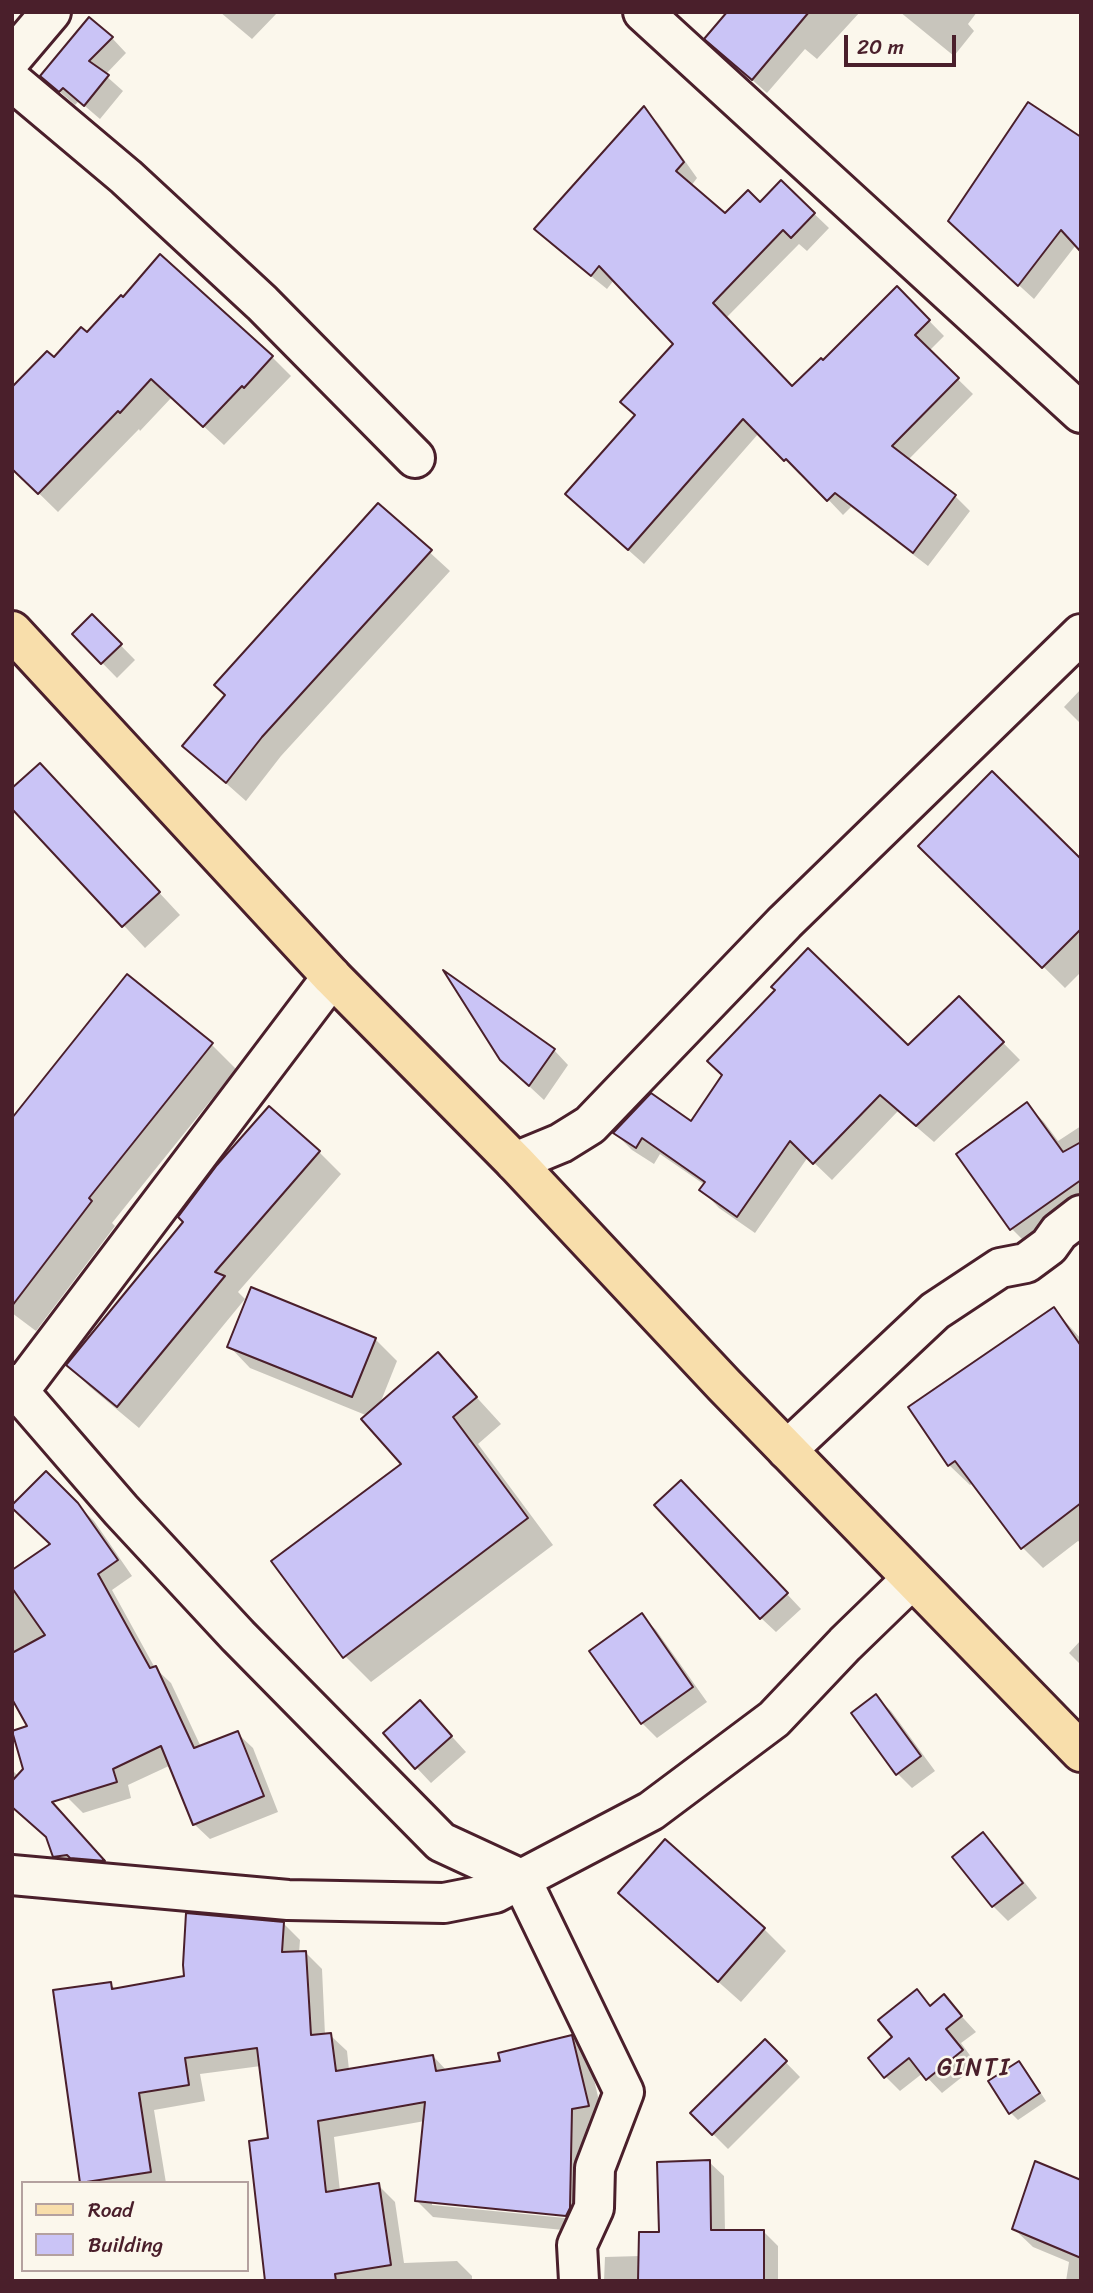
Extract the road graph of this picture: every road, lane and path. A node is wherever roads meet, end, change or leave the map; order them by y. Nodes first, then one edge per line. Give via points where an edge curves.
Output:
1 (51, 12) edge
2 (643, 12) edge
3 (12, 58) edge
4 (12, 81) edge
5 (1081, 413) edge
6 (415, 458) dead end
7 (12, 631) edge
8 (1081, 634) edge
9 (332, 977) junction
10 (515, 1162) junction
11 (1081, 1215) edge
12 (16, 1388) edge
13 (787, 1450) junction
14 (912, 1579) junction
15 (1081, 1752) edge
16 (441, 1842) junction
17 (12, 1875) edge
18 (521, 1879) junction
19 (444, 1903) junction
20 (579, 2281) edge

1 - 3 street
2 - 5 street
4 - 6 street via 126,177 262,303
7 - 9 main road
8 - 10 street via 785,922 590,1125
9 - 10 main road
9 - 12 street
10 - 13 main road
11 - 13 street via 1026,1263 1000,1268 935,1311
12 - 16 street via 238,1636
13 - 14 main road
14 - 15 main road
14 - 18 street via 774,1719 651,1811
16 - 18 street
16 - 19 street
17 - 19 street via 288,1900
18 - 19 street via 495,1894
18 - 20 street via 624,2092 595,2168 594,2208 577,2245

